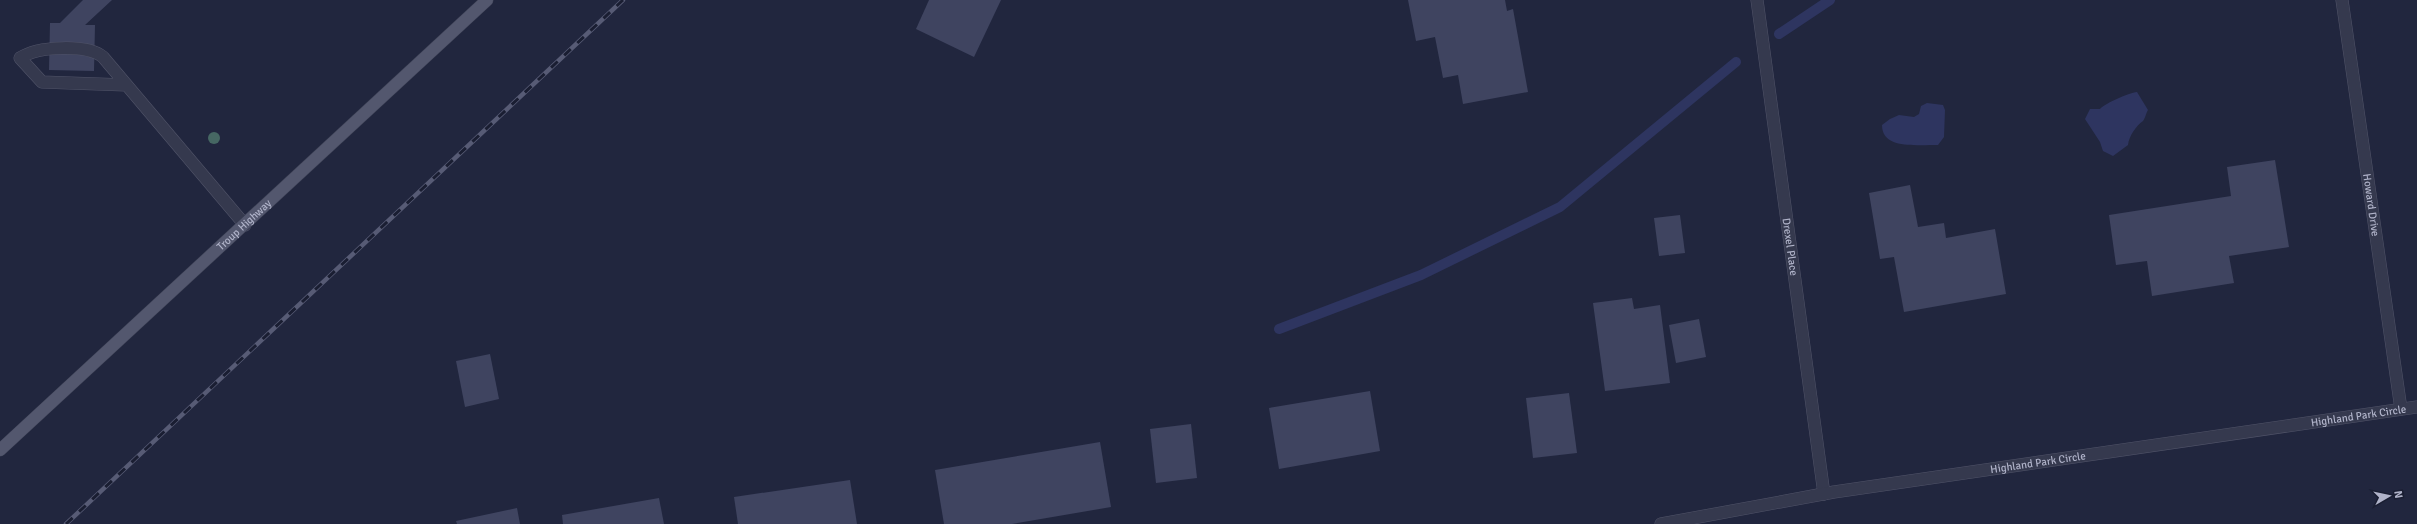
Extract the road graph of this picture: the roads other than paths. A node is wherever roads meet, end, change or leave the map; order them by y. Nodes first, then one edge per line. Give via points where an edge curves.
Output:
1 (487, 0) edge
2 (1757, 0) edge
3 (2342, 0) edge
4 (126, 85) junction
5 (245, 225) junction
6 (2417, 407) edge
7 (2401, 409) junction
8 (0, 450) edge
9 (1824, 494) junction
10 (1660, 524) edge

1 - 5 main road, Troup Highway
2 - 9 street, Drexel Place
3 - 7 street, Howard Drive
4 - 4 street via 103,57 88,50 35,50 20,58 42,82
4 - 5 street
5 - 8 main road, Troup Highway
6 - 7 street, Highland Park Circle
7 - 9 street, Highland Park Circle
9 - 10 street, Highland Park Circle

